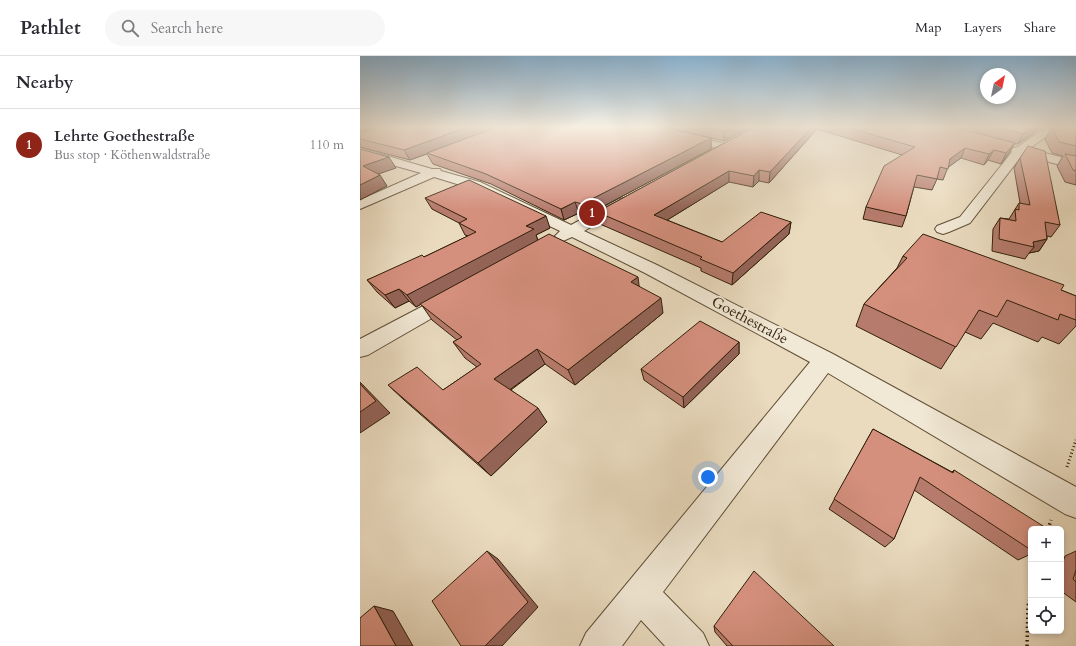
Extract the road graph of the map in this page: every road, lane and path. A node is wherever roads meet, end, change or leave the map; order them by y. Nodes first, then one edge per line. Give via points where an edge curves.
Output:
1 (368, 155) edge
2 (713, 155) edge
3 (1016, 155) edge
4 (1033, 155) edge
5 (431, 159) edge
6 (705, 159) edge
7 (1076, 165) edge
8 (409, 167) junction
9 (435, 172) junction
10 (635, 197) edge
11 (360, 205) edge
12 (943, 229) dead end
13 (572, 231) junction
14 (553, 242) edge
15 (464, 292) edge
16 (360, 350) edge
17 (825, 360) junction
18 (1076, 503) edge
19 (641, 594) junction
20 (1030, 598) edge
21 (600, 646) edge
22 (690, 646) edge
23 (1027, 646) edge

1 - 8 street, Goethestraße
2 - 6 street
3 - 12 street via 965,220
4 - 7 street
5 - 8 street
8 - 9 street, Goethestraße
9 - 11 street
9 - 13 street, Goethestraße via 475,184
10 - 13 street
13 - 14 street
13 - 17 street, Goethestraße via 697,292
15 - 16 street
17 - 18 street, Goethestraße
17 - 19 street
19 - 21 street
19 - 22 street
20 - 23 path

